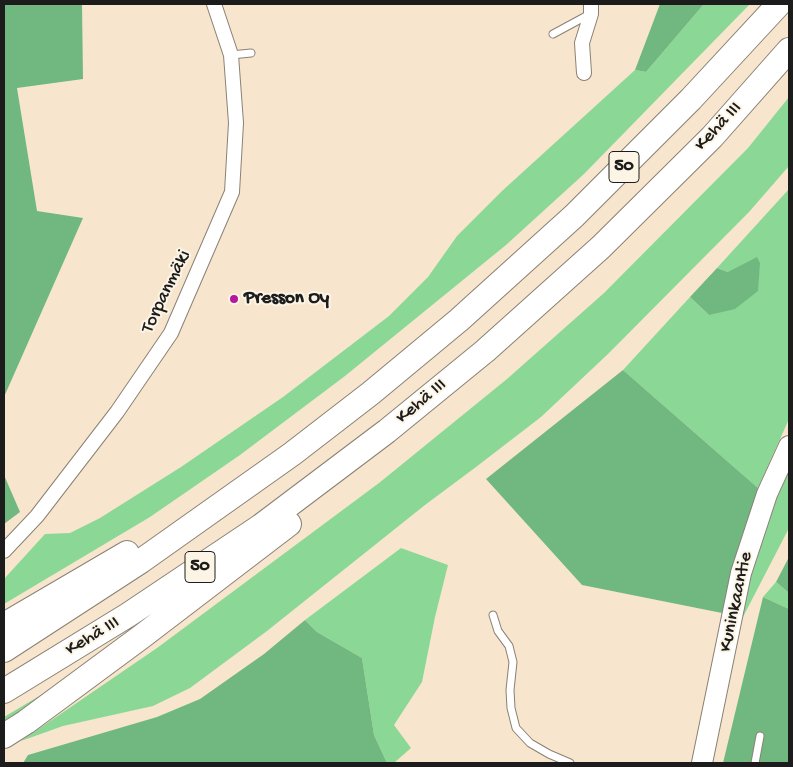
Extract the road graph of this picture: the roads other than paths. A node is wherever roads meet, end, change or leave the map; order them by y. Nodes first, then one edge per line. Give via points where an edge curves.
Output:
1 (779, 4) edge
2 (217, 5) edge
3 (591, 9) edge
4 (554, 34) dead end
5 (789, 50) edge
6 (251, 53) dead end
7 (231, 56) junction
8 (584, 73) dead end
9 (388, 431) junction
10 (789, 446) edge
11 (218, 508) junction
12 (4, 551) edge
13 (492, 615) dead end
14 (4, 625) edge
15 (4, 650) edge
16 (4, 691) edge
17 (4, 736) edge
18 (760, 736) dead end
19 (570, 763) edge
20 (702, 763) edge
21 (755, 763) edge

1 - 11 highway, Kehä III / 50 via 691,99 574,216 459,320 332,424
2 - 7 street, Torpanmäki
3 - 4 lane
3 - 8 street via 582,43
5 - 9 highway, Kehä III / 50 via 712,137 601,247 485,351
6 - 7 lane
7 - 12 street, Torpanmäki via 236,123 232,192 182,311 171,333 116,412 37,516
9 - 16 highway, Kehä III / 50 via 261,526 128,615
9 - 17 highway via 316,504
10 - 20 main road, Kuninkaantie via 767,494 741,573
11 - 14 highway via 140,544
11 - 15 highway, Kehä III / 50
13 - 19 lane via 509,646 513,662 510,690 516,728 530,743
18 - 21 lane

